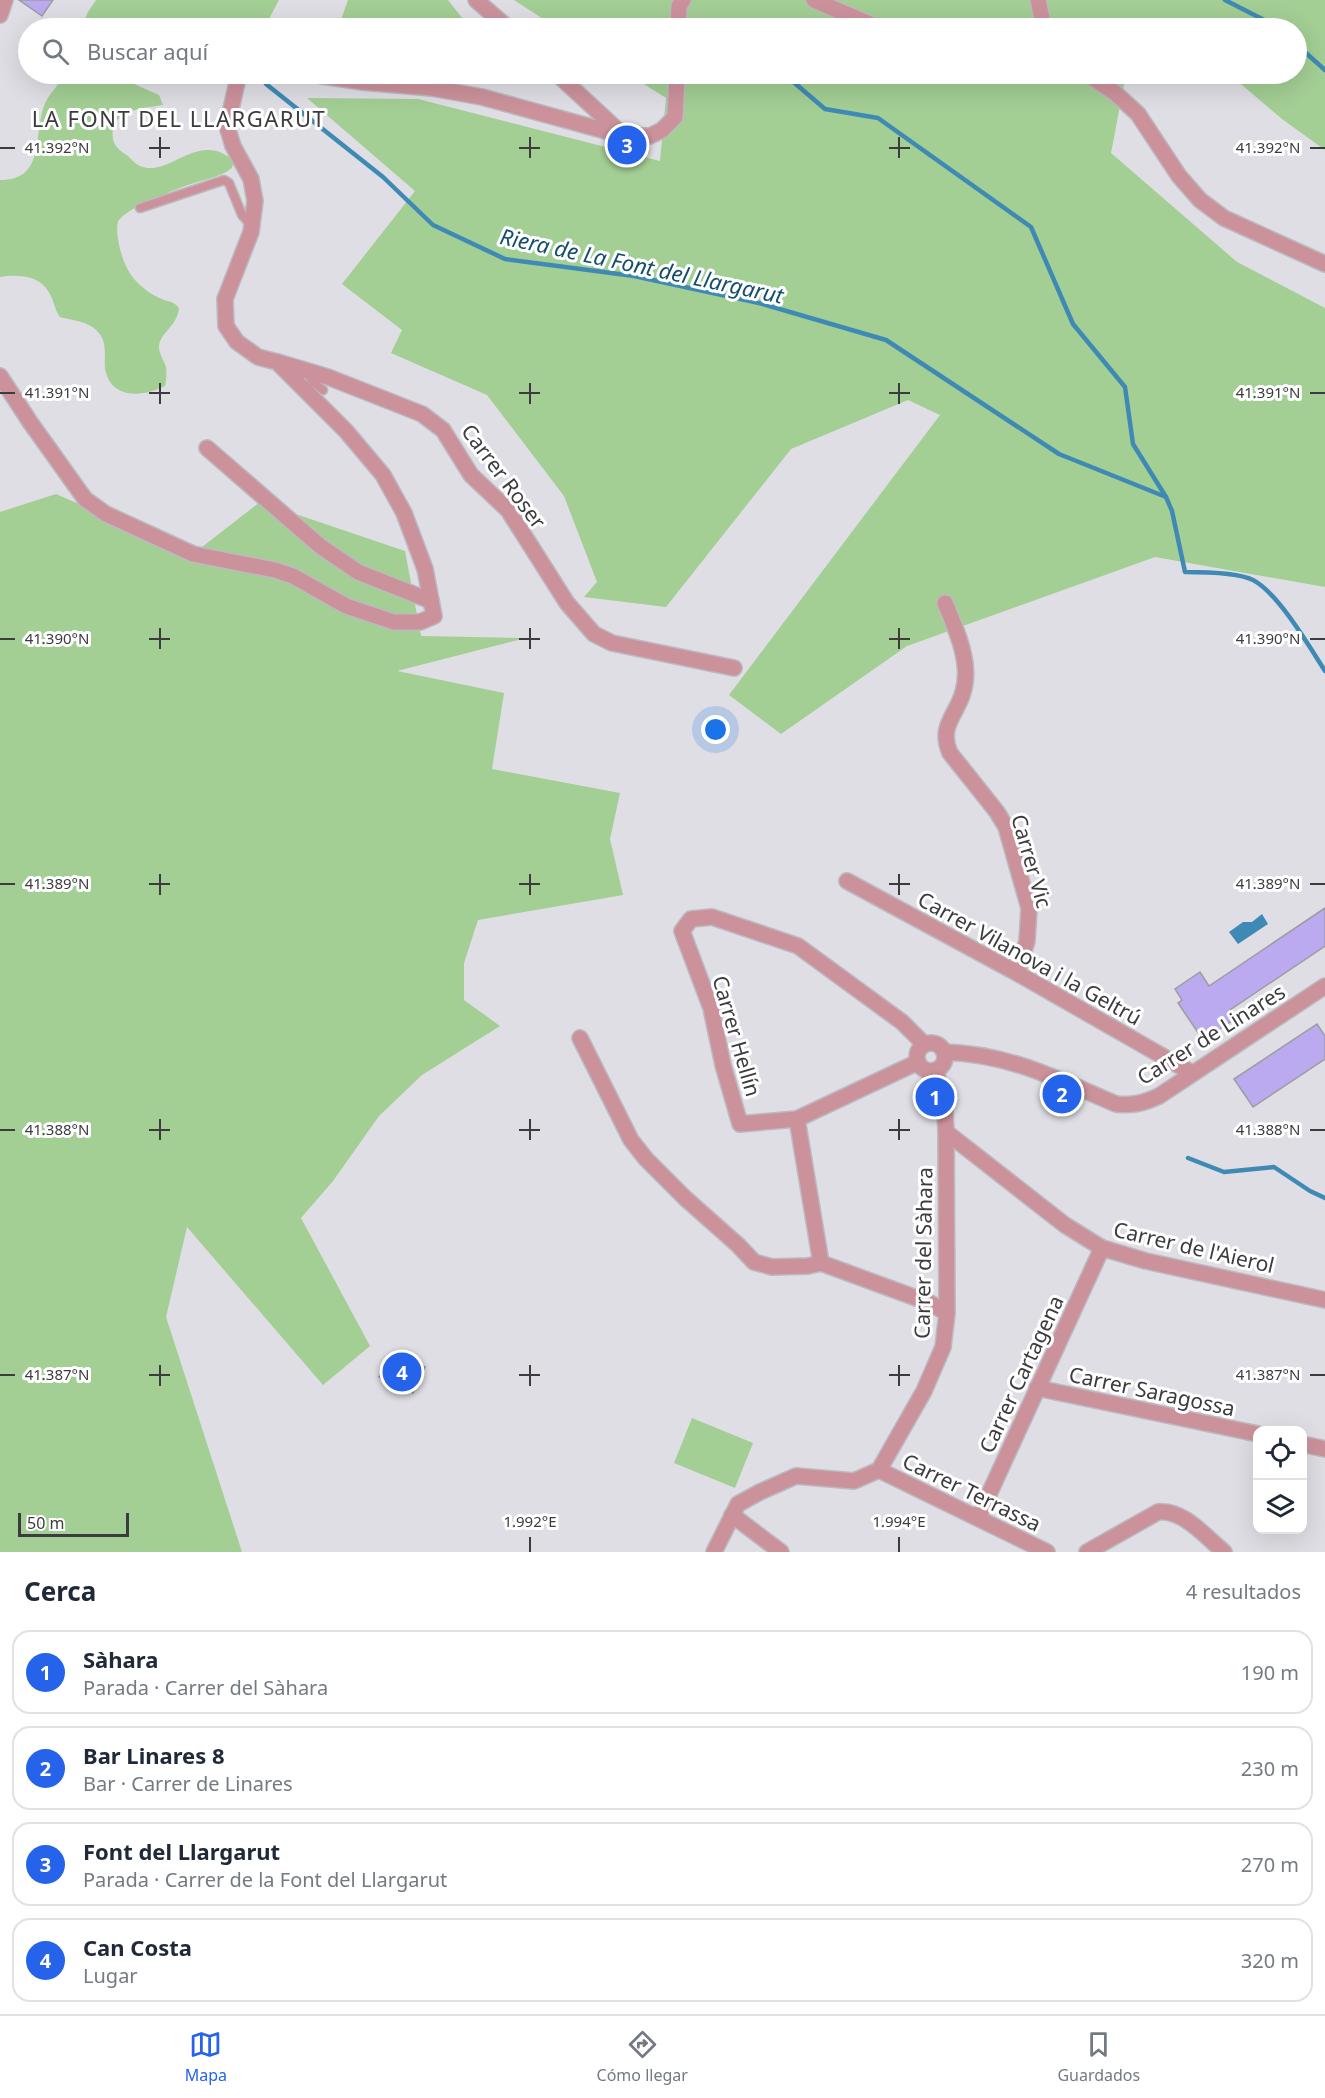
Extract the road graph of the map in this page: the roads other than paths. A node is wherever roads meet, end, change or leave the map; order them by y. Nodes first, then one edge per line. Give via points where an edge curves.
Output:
1 (5, 0) edge
2 (476, 0) edge
3 (682, 0) edge
4 (814, 0) edge
5 (1038, 0) edge
6 (0, 15) edge
7 (497, 18) edge
8 (679, 18) edge
9 (856, 18) edge
10 (1042, 18) edge
11 (237, 84) edge
12 (386, 84) edge
13 (568, 84) edge
14 (677, 84) edge
15 (1102, 84) edge
16 (624, 136) junction
17 (140, 208) dead end
18 (252, 226) junction
19 (1325, 264) edge
20 (277, 362) junction
21 (306, 370) junction
22 (0, 376) edge
23 (323, 390) dead end
24 (207, 448) dead end
25 (945, 603) dead end
26 (432, 608) junction
27 (734, 668) dead end
28 (847, 881) dead end
29 (1017, 973) junction
30 (1325, 986) edge
31 (580, 1038) dead end
32 (924, 1044) junction
33 (944, 1052) junction
34 (918, 1062) junction
35 (936, 1070) junction
36 (1192, 1072) junction
37 (797, 1119) junction
38 (946, 1132) junction
39 (1102, 1248) junction
40 (822, 1263) junction
41 (1325, 1300) edge
42 (947, 1313) junction
43 (1037, 1388) junction
44 (1253, 1433) edge
45 (1307, 1445) edge
46 (1325, 1449) edge
47 (879, 1470) junction
48 (732, 1515) junction
49 (978, 1518) junction
50 (714, 1552) edge
51 (781, 1552) edge
52 (1047, 1552) edge
53 (1087, 1552) edge
54 (1224, 1552) edge

1 - 6 street
2 - 7 street
3 - 8 street
4 - 9 street
5 - 10 street
11 - 18 street, Carrer Roser via 227,126 251,179 255,201
12 - 16 street via 466,94
13 - 16 street
14 - 16 street via 675,117 662,130 650,136
15 - 19 street via 1138,114 1200,200 1224,218
17 - 18 lane via 224,180
18 - 20 street, Carrer Roser via 225,299 226,326 237,342 258,357
20 - 21 street, Carrer Roser
20 - 26 street via 346,431 383,475 404,513 425,569
21 - 23 lane
21 - 27 street, Carrer Roser via 422,414 443,430 471,475 508,510 567,603 594,634 612,643
22 - 26 street via 85,499 106,514 193,554 292,576 346,606 394,622 420,622
24 - 26 street via 320,546 358,572
25 - 29 street, Carrer Vic via 958,636 965,673 963,692 946,726 946,745 1006,827 1029,908 1028,941
28 - 29 street, Carrer Vilanova i la Geltrú
29 - 36 street, Carrer Vilanova i la Geltrú
30 - 36 street, Carrer de Linares
31 - 40 street via 631,1140 685,1198 754,1262 772,1266
32 - 33 street via 935,1043
32 - 34 street via 918,1051
32 - 37 street, Carrer Hellín via 902,1023 798,946 712,917 691,919 681,931 711,1008 741,1124
33 - 35 street via 944,1063
33 - 36 street, Carrer de Linares via 971,1053 1024,1065 1116,1104 1144,1103
34 - 35 street via 925,1070
34 - 37 street, Carrer Hellín
35 - 38 street, Carrer del Sàhara
37 - 40 street
38 - 39 street, Carrer de l'Aierol via 1065,1225
38 - 42 street, Carrer del Sàhara
39 - 41 street, Carrer de l'Aierol
39 - 43 street, Carrer Cartagena
40 - 42 street
42 - 47 street, Carrer del Sàhara via 943,1347 924,1391
43 - 44 street, Carrer Saragossa
43 - 49 street, Carrer Cartagena
45 - 46 street
47 - 48 street via 854,1481 796,1476 738,1504
47 - 49 street, Carrer Terrassa
48 - 50 street
48 - 51 street
49 - 52 street, Carrer Terrassa
53 - 54 street via 1158,1512 1167,1511 1182,1517

